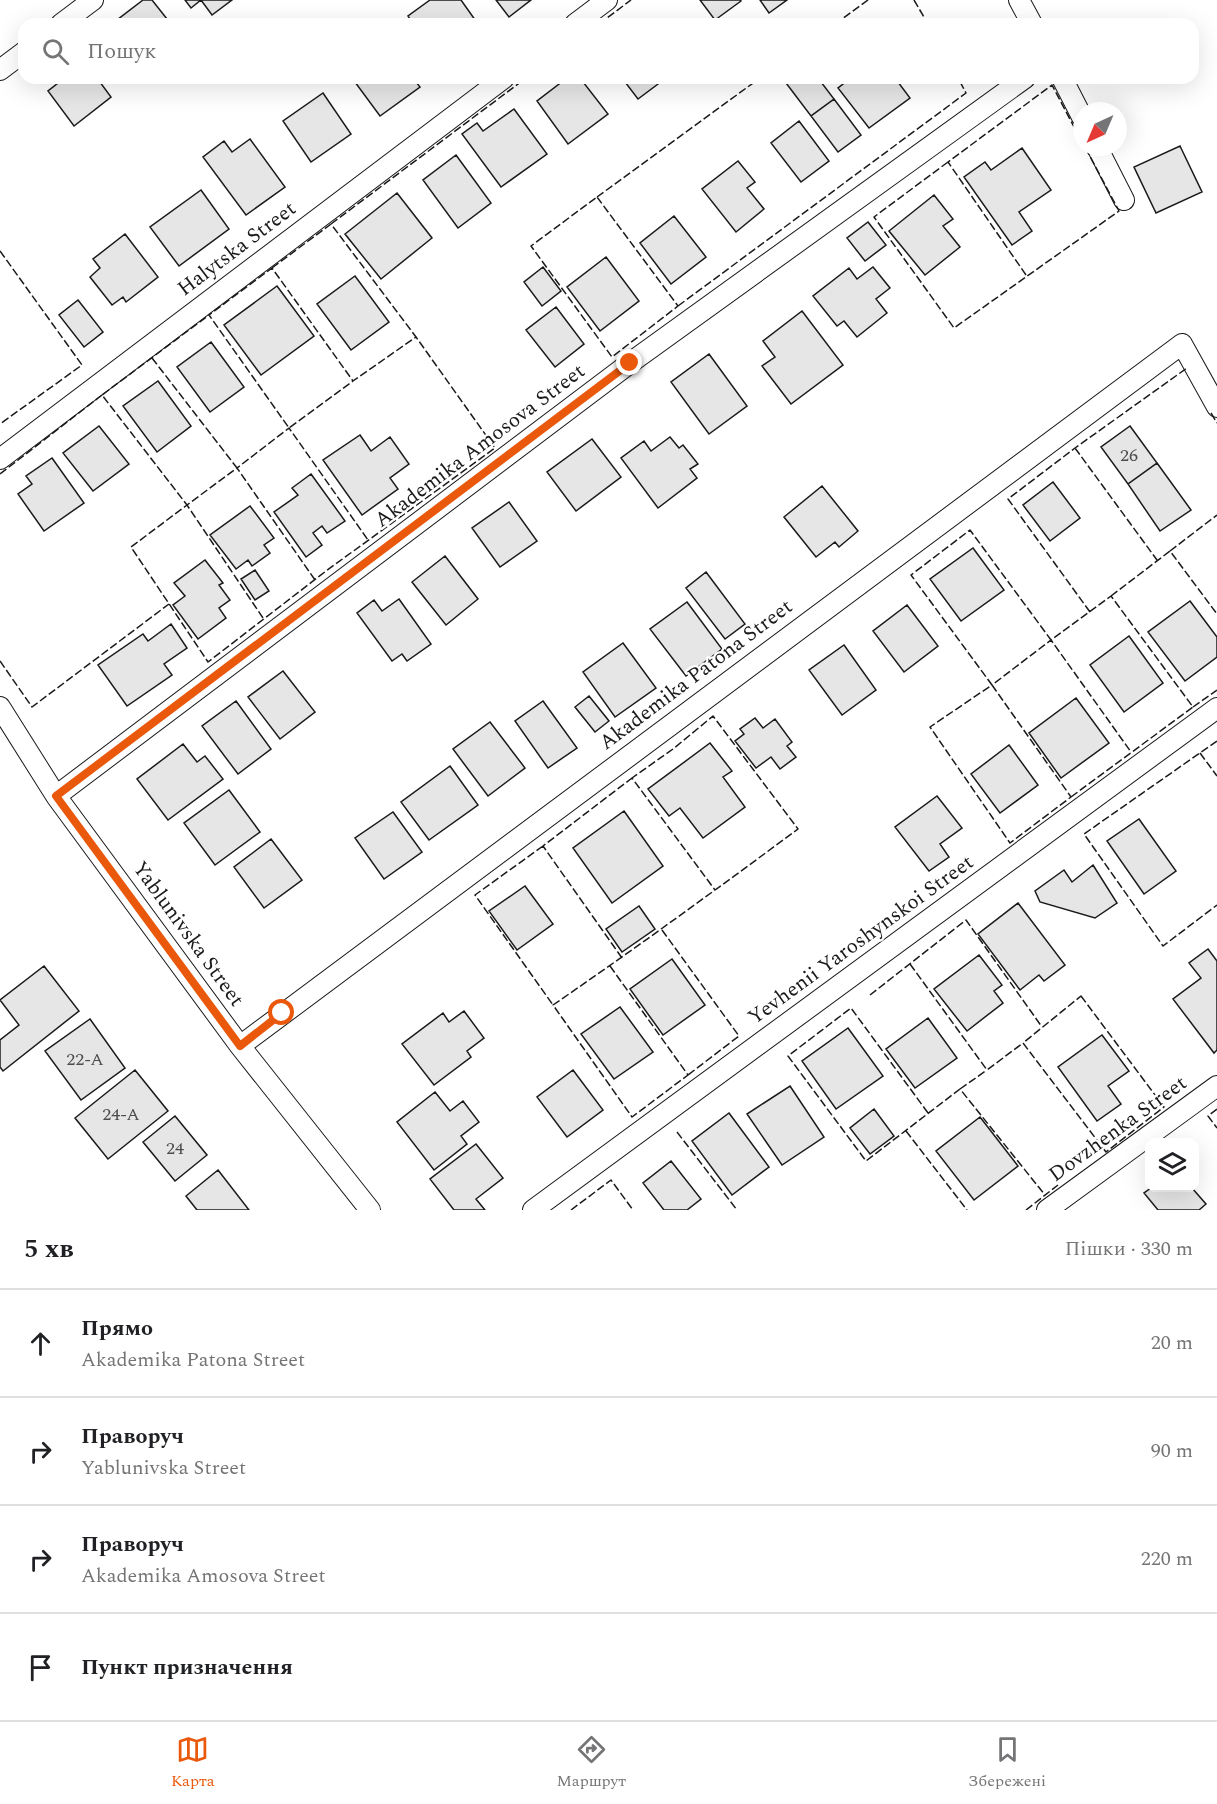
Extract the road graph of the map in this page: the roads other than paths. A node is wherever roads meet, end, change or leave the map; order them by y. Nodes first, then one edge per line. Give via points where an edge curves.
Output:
1 (93, 0) edge
2 (607, 0) edge
3 (1018, 0) edge
4 (70, 18) edge
5 (583, 18) edge
6 (1028, 18) edge
7 (18, 56) edge
8 (0, 70) edge
9 (496, 84) edge
10 (1017, 84) edge
11 (1065, 84) edge
12 (1074, 102) edge
13 (1102, 156) edge
14 (1124, 200) dead end
15 (1217, 407) edge
16 (0, 459) edge
17 (1217, 708) edge
18 (2, 715) edge
19 (56, 796) junction
20 (240, 1046) junction
21 (1217, 1086) edge
22 (370, 1210) edge
23 (533, 1210) edge
24 (1047, 1210) edge

1 - 4 street
2 - 5 street
3 - 6 street
7 - 8 street
9 - 16 street, Halytska Street
10 - 19 street, Akademika Amosova Street via 630,363
11 - 12 street
13 - 14 street
15 - 20 street, Akademika Patona Street via 1182,344
17 - 23 street, Yevhenii Yaroshynskoi Street
18 - 19 street, Yablunivska Street
19 - 20 street, Yablunivska Street
20 - 22 street, Yablunivska Street
21 - 24 street, Dovzhenka Street

